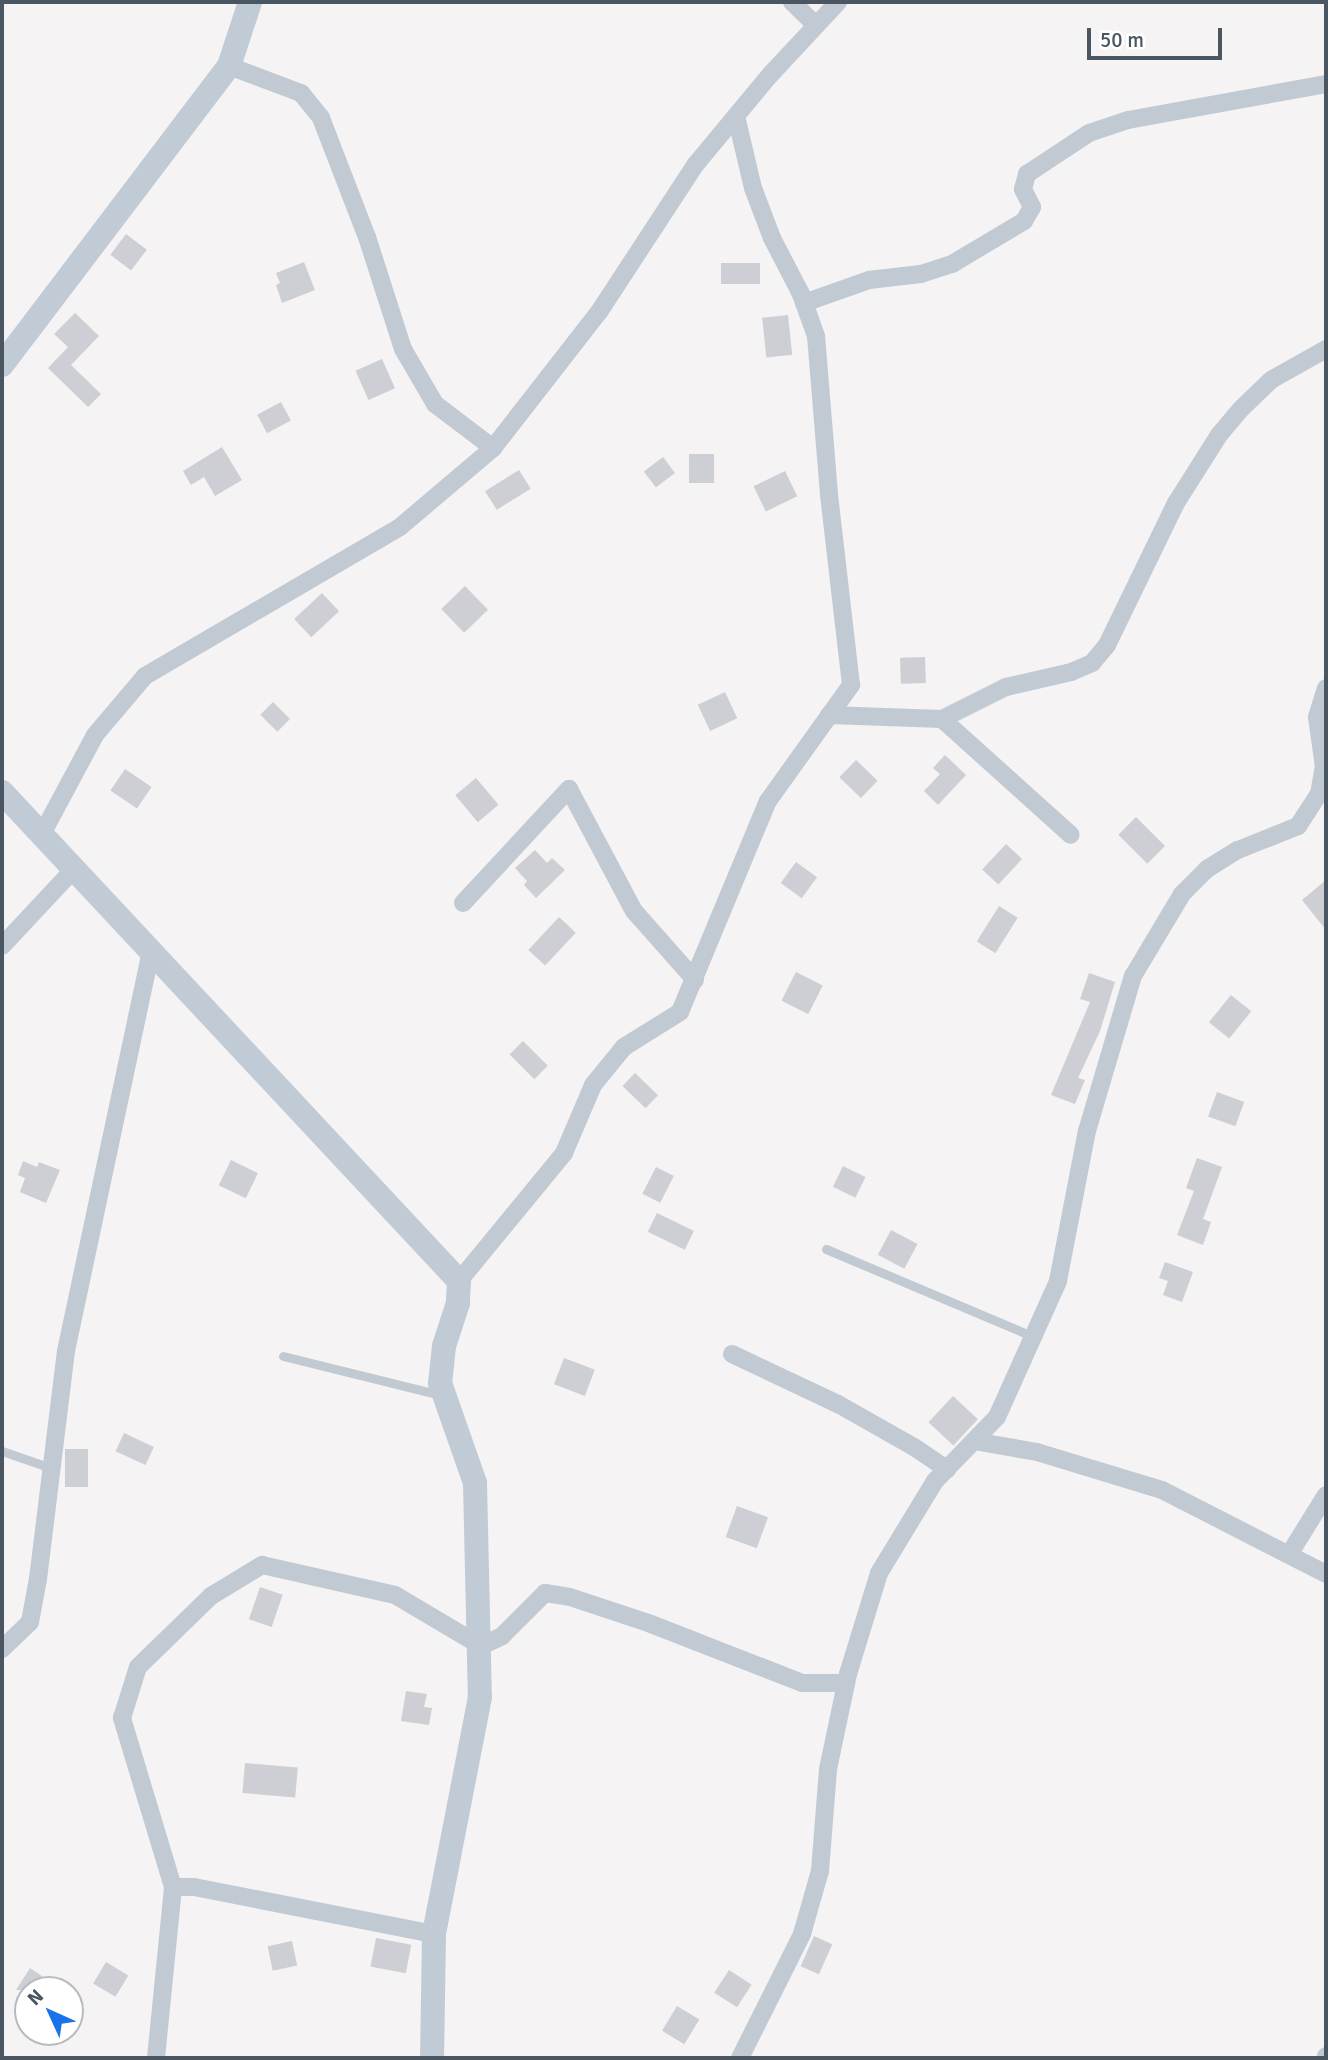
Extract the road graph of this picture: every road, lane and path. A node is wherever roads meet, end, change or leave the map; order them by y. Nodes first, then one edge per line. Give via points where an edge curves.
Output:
1 (250, 2) edge
2 (792, 2) edge
3 (838, 2) edge
4 (816, 25) junction
5 (229, 66) junction
6 (1326, 84) edge
7 (736, 116) junction
8 (804, 303) junction
9 (1326, 349) edge
10 (2, 365) edge
11 (493, 448) junction
12 (1326, 688) edge
13 (829, 715) junction
14 (942, 719) junction
15 (1324, 781) edge
16 (2, 792) edge
17 (42, 834) junction
18 (1071, 835) dead end
19 (74, 869) junction
20 (463, 903) dead end
21 (2, 946) edge
22 (151, 952) junction
23 (695, 980) junction
24 (826, 1249) dead end
25 (459, 1281) junction
26 (1034, 1337) junction
27 (732, 1354) dead end
28 (283, 1356) dead end
29 (444, 1396) junction
30 (974, 1441) junction
31 (2, 1451) edge
32 (51, 1468) junction
33 (947, 1469) junction
34 (1326, 1494) edge
35 (1290, 1553) junction
36 (1326, 1574) edge
37 (481, 1646) junction
38 (2, 1649) edge
39 (846, 1683) junction
40 (173, 1886) junction
41 (434, 1934) junction
42 (156, 2058) edge
43 (432, 2058) edge
44 (740, 2058) edge

1 - 5 street
2 - 4 street
3 - 4 street
4 - 7 street
5 - 10 street
5 - 11 street via 301,93 321,118 367,237 403,349 435,404
6 - 8 street via 1128,120 1089,133 1027,174 1023,189 1032,207 1024,221 952,264 920,274 869,280
7 - 8 street via 753,188
7 - 11 street via 696,164 599,312
8 - 13 street via 816,336 851,685
9 - 14 street via 1271,380 1219,435 1176,503 1107,645 1092,663 1006,687
11 - 17 street via 400,527 145,676 95,735
12 - 15 street via 1317,718
13 - 14 street
13 - 23 street via 768,801
14 - 18 street
15 - 26 street via 1298,826 1238,850 1207,869 1182,894 1133,976 1087,1131 1058,1281
16 - 17 street
17 - 19 street
19 - 21 street
19 - 22 street
20 - 23 street via 569,789 634,911
22 - 25 street
22 - 32 street via 68,1337
23 - 25 street via 680,1012 624,1047 593,1085 564,1153
24 - 26 lane
25 - 29 street via 458,1303 444,1346 440,1384
26 - 30 street via 997,1417
27 - 33 street via 838,1404
28 - 29 lane
29 - 37 street via 475,1483
30 - 33 street
30 - 35 street via 1037,1452 1161,1490
31 - 32 lane
32 - 38 street via 30,1622
33 - 39 street via 879,1573
34 - 35 street
35 - 36 street
37 - 39 street via 502,1636 545,1593 650,1624 802,1683
37 - 40 street via 395,1595 262,1565 211,1596 138,1667 122,1718
37 - 41 street via 481,1697
39 - 44 street via 828,1769 820,1871 802,1934
40 - 41 street
40 - 42 street
41 - 43 street

